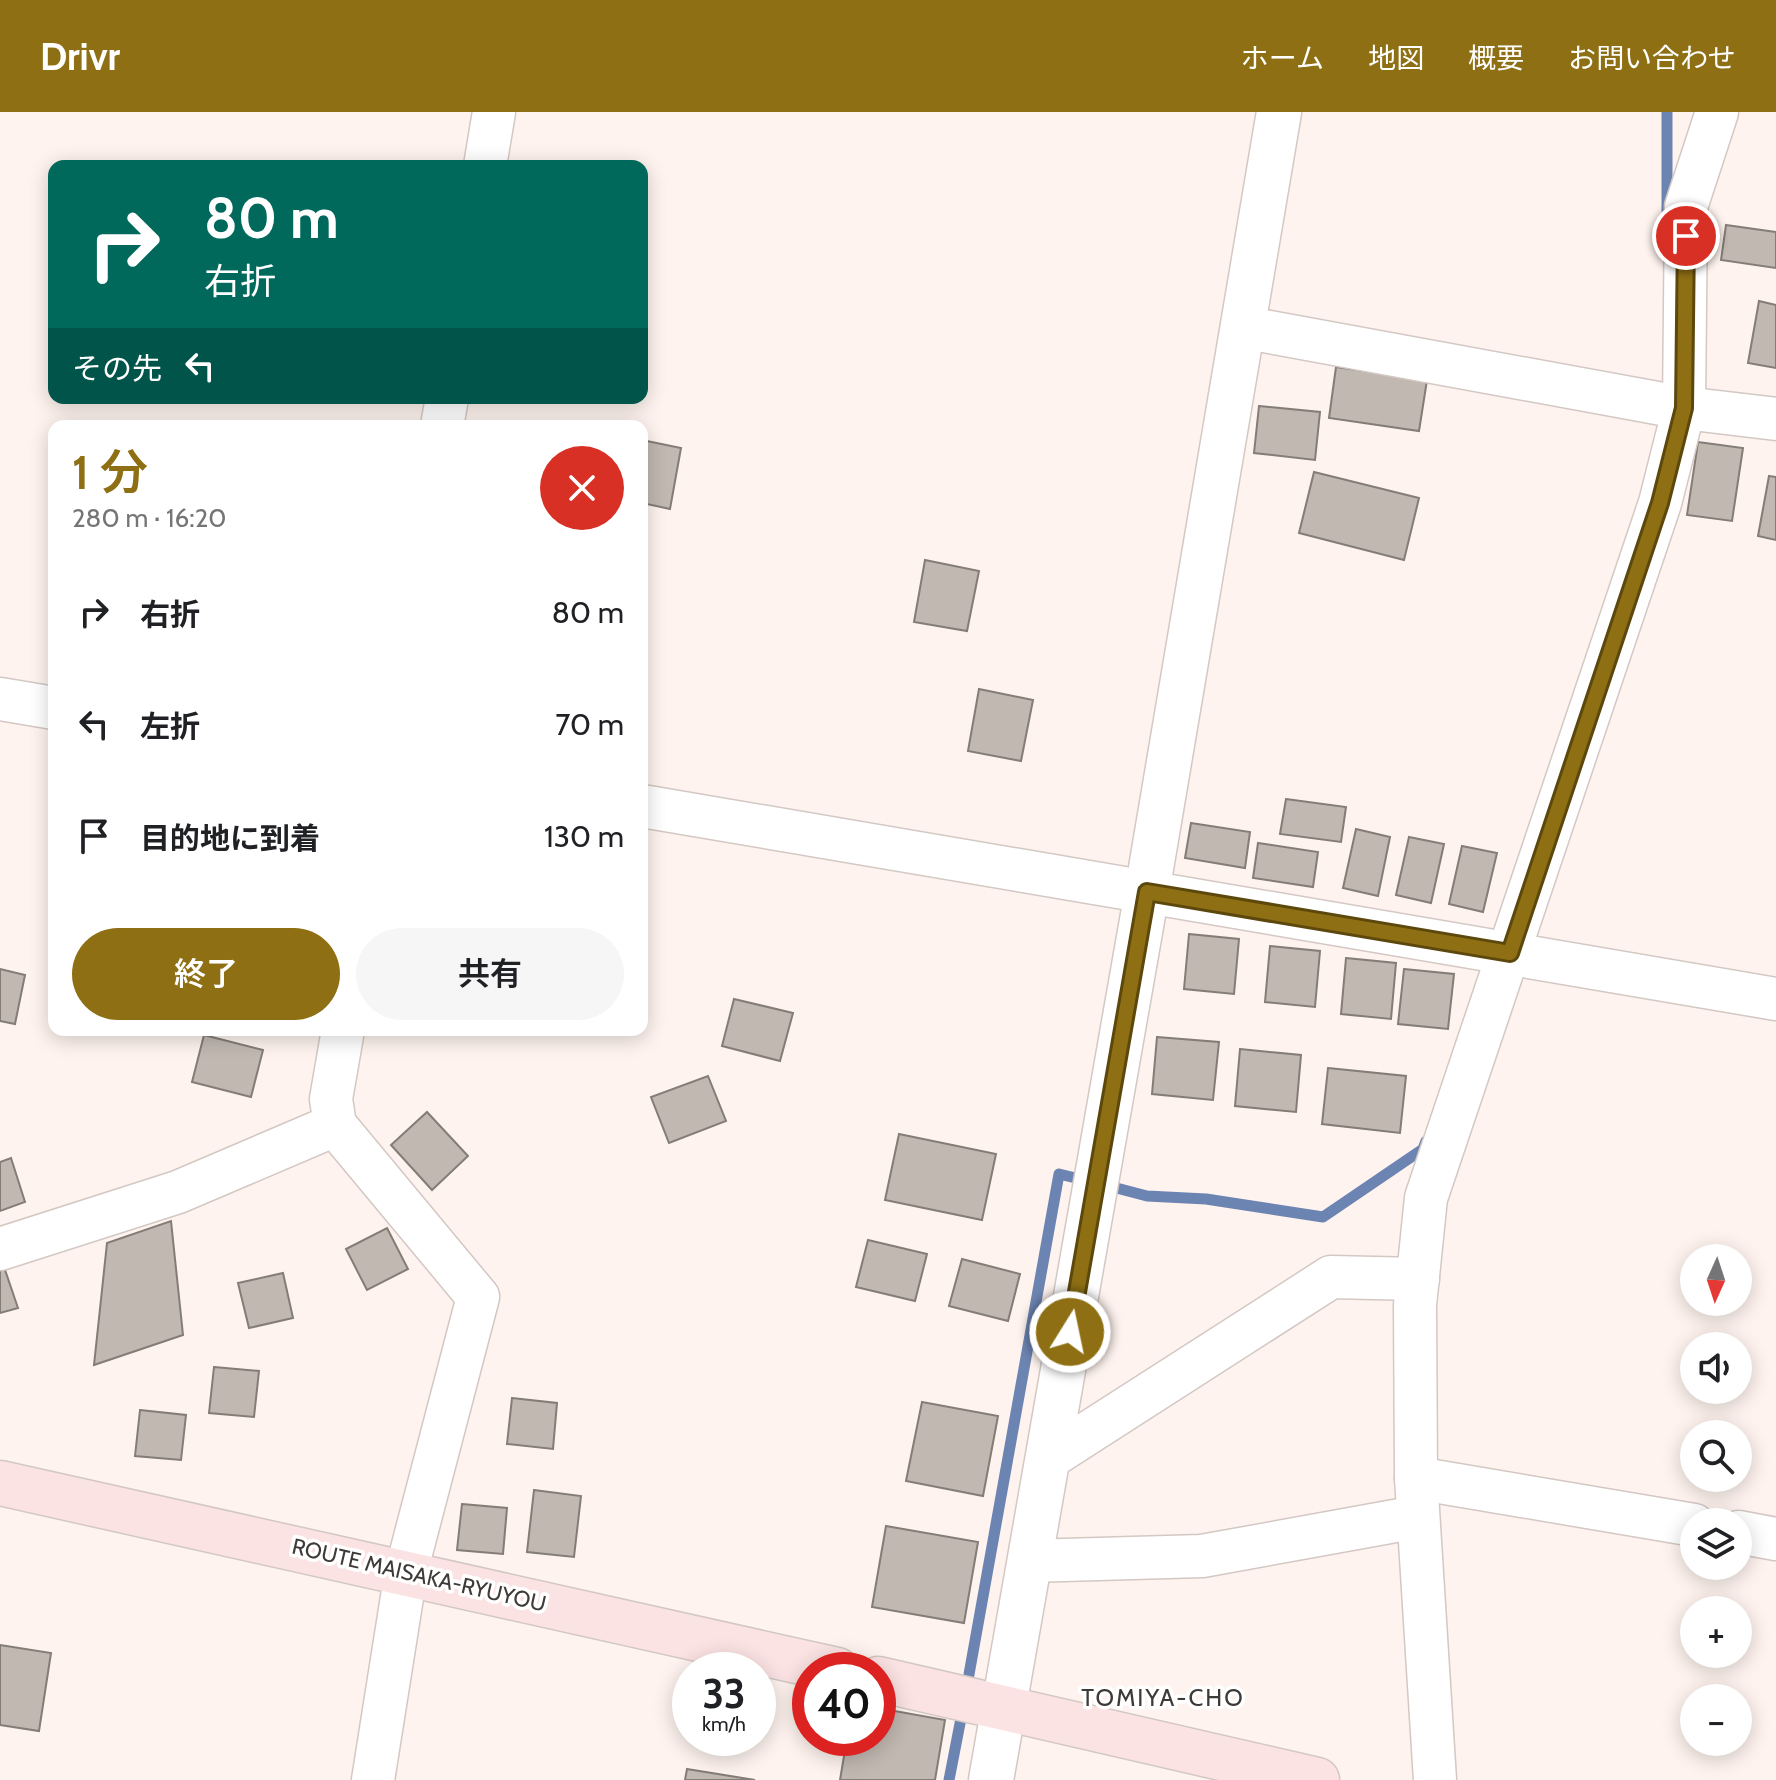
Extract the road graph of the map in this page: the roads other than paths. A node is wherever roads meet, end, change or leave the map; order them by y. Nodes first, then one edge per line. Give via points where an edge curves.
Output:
1 (494, 112) edge
2 (1279, 112) edge
3 (1717, 112) edge
4 (486, 160) edge
5 (1242, 327) junction
6 (1684, 408) junction
7 (1776, 419) edge
8 (0, 699) edge
9 (48, 707) edge
10 (648, 807) edge
11 (1147, 892) junction
12 (1510, 953) junction
13 (1776, 999) edge
14 (342, 1036) edge
15 (335, 1125) junction
16 (0, 1249) edge
17 (1418, 1279) junction
18 (1049, 1458) junction
19 (0, 1483) edge
20 (1416, 1497) junction
21 (1680, 1524) edge
22 (1752, 1535) edge
23 (1776, 1539) edge
24 (1029, 1561) junction
25 (406, 1572) junction
26 (792, 1660) edge
27 (896, 1683) edge
28 (1003, 1708) junction
29 (373, 1780) edge
30 (991, 1780) edge
31 (1317, 1780) edge
32 (1435, 1780) edge

1 - 4 street
2 - 5 street
3 - 6 street via 1686,207
5 - 6 street
5 - 11 street
6 - 7 street
6 - 12 street via 1660,503
8 - 9 street
10 - 11 street
11 - 12 street
11 - 18 street
12 - 13 street
12 - 17 street via 1426,1198
14 - 15 street via 331,1099
15 - 16 street via 178,1192
15 - 25 street via 478,1297
17 - 18 street via 1331,1277
17 - 20 street
18 - 24 street
19 - 25 main road, ROUTE MAISAKA-RYUYOU
20 - 21 street
20 - 24 street via 1202,1556
20 - 32 street
22 - 23 street
24 - 28 street
25 - 26 main road, ROUTE MAISAKA-RYUYOU
25 - 29 street
27 - 28 main road
28 - 30 street
28 - 31 main road

